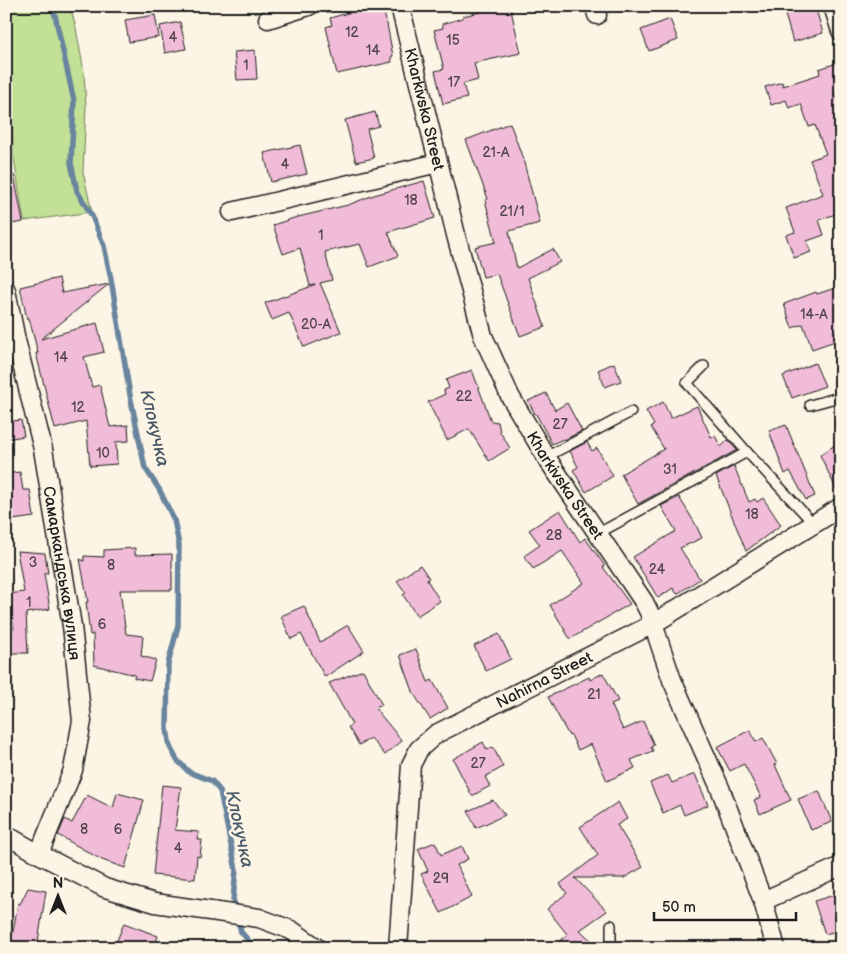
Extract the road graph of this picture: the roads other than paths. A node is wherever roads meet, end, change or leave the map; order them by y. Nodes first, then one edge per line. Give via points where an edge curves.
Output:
1 (309, 6) edge
2 (400, 6) edge
3 (833, 6) edge
4 (268, 18) dead end
5 (841, 31) edge
6 (438, 163) junction
7 (232, 212) dead end
8 (6, 290) edge
9 (704, 366) dead end
10 (841, 400) edge
11 (810, 405) dead end
12 (631, 412) dead end
13 (747, 452) junction
14 (546, 457) junction
15 (841, 507) edge
16 (814, 524) junction
17 (597, 534) junction
18 (653, 624) junction
19 (6, 835) edge
20 (39, 854) junction
21 (841, 866) edge
22 (763, 900) junction
23 (611, 924) dead end
24 (317, 948) edge
25 (398, 948) edge
26 (611, 948) edge
27 (776, 948) edge

1 - 4 street
2 - 6 street, Kharkivska Street
3 - 5 street
6 - 7 street
6 - 14 street, Kharkivska Street via 483,336 510,396
8 - 20 street, Самаркандська вулиця via 43,449 72,626 82,721 73,770
9 - 13 lane via 688,383
10 - 11 lane
12 - 14 lane
13 - 16 lane
13 - 17 lane
14 - 17 street, Kharkivska Street
15 - 16 street, Nahirna Street
16 - 18 street, Nahirna Street
17 - 18 street, Kharkivska Street via 644,602
18 - 22 street, Kharkivska Street via 672,680 720,788
18 - 25 street, Nahirna Street via 436,734 419,749 411,765
19 - 20 street
20 - 24 street via 105,888 154,903 259,918 291,930
21 - 22 street
22 - 27 street, Kharkivska Street
23 - 26 lane

